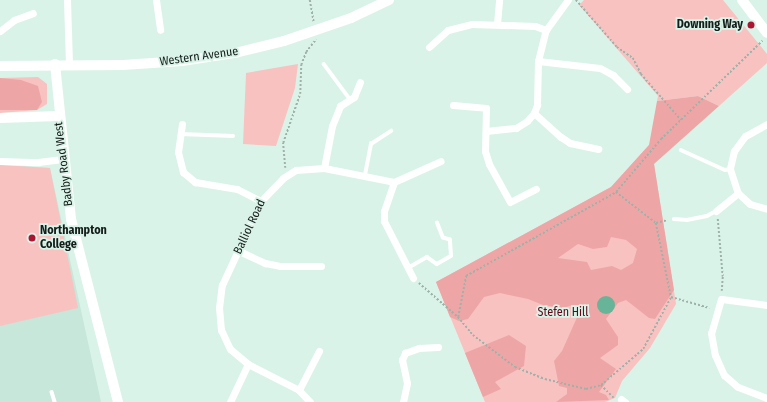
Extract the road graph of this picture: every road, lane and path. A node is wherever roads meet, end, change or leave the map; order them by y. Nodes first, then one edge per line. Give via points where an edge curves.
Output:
1 (67, 0) edge
2 (156, 0) edge
3 (310, 0) edge
4 (389, 0) edge
5 (499, 0) edge
6 (568, 0) edge
7 (576, 0) edge
8 (742, 0) edge
9 (33, 12) dead end
10 (497, 24) junction
11 (160, 30) dead end
12 (315, 30) junction
13 (546, 30) junction
14 (0, 31) edge
15 (767, 34) edge
16 (430, 47) dead end
17 (538, 61) junction
18 (55, 64) junction
19 (324, 64) dead end
20 (69, 65) junction
21 (0, 66) edge
22 (360, 82) dead end
23 (627, 89) dead end
24 (350, 99) junction
25 (453, 105) dead end
26 (534, 112) junction
27 (59, 116) junction
28 (0, 118) edge
29 (682, 120) junction
30 (182, 124) dead end
31 (767, 124) edge
32 (391, 131) dead end
33 (486, 131) junction
34 (180, 134) junction
35 (233, 136) dead end
36 (598, 149) dead end
37 (681, 150) dead end
38 (0, 160) edge
39 (63, 160) junction
40 (442, 160) dead end
41 (324, 168) junction
42 (730, 169) junction
43 (287, 175) junction
44 (364, 176) junction
45 (394, 182) junction
46 (536, 188) dead end
47 (616, 192) junction
48 (738, 193) junction
49 (261, 201) junction
50 (767, 209) edge
51 (716, 211) junction
52 (674, 219) dead end
53 (437, 223) dead end
54 (239, 251) junction
55 (321, 266) dead end
56 (408, 268) junction
57 (413, 278) joint
58 (671, 297) junction
59 (721, 300) junction
60 (767, 305) edge
61 (717, 310) junction
62 (458, 317) junction
63 (438, 347) dead end
64 (319, 351) dead end
65 (248, 364) junction
66 (601, 385) junction
67 (299, 390) junction
68 (52, 392) dead end
69 (767, 398) edge
70 (623, 400) edge
71 (55, 402) edge
72 (118, 402) edge
73 (230, 402) edge
74 (310, 402) edge
75 (403, 402) edge

1 - 20 street
2 - 11 street
3 - 12 path
4 - 12 street, Western Avenue via 351,18
5 - 10 street
6 - 13 street
7 - 29 path via 617,47 633,58 641,74
8 - 15 street
9 - 14 street via 14,20
10 - 13 street via 535,26
10 - 16 street via 472,24 448,30
12 - 20 street, Western Avenue via 235,53 182,61
12 - 43 path via 316,42 306,52 301,65 300,94 283,143
13 - 17 street
15 - 29 path
17 - 23 street via 563,66 600,68 613,75
17 - 26 street via 537,105
18 - 20 street, Western Avenue
18 - 21 street, Western Avenue
18 - 27 street, Badby Road West
19 - 24 lane
22 - 24 street via 354,97
24 - 41 street via 340,106 332,126
25 - 33 street via 486,108
26 - 33 street via 527,121 516,128
26 - 36 street via 561,138 570,143
27 - 28 street
27 - 39 street, Badby Road West
29 - 47 path via 661,139
30 - 34 street
31 - 42 street via 745,136 734,150
32 - 44 lane via 371,144
33 - 46 street via 485,151 489,164 510,202
34 - 35 lane
34 - 49 street via 178,152 183,172 195,182 237,189
37 - 42 lane via 725,170
38 - 39 street
39 - 72 street, Badby Road West via 71,219
40 - 45 street
41 - 43 street, Balliol Road via 310,168
41 - 44 street, Balliol Road
42 - 48 street
43 - 49 street, Balliol Road via 270,189
44 - 45 street, Balliol Road
45 - 56 street via 384,211 384,221
47 - 58 path via 656,222
47 - 62 path via 466,276
48 - 50 street via 750,204
48 - 51 street
49 - 54 street, Balliol Road
51 - 52 lane via 708,216 687,220
51 - 59 path via 723,277
53 - 56 lane via 443,238 450,240 451,256 437,264 426,257
54 - 55 street via 280,266
54 - 65 street, Balliol Road via 222,285 219,308 221,330 230,348
56 - 57 street
57 - 62 path
58 - 61 path
58 - 66 path via 642,349
59 - 60 street
59 - 61 street
61 - 69 street via 711,333 715,355 724,375 738,387
62 - 66 path via 473,335 515,367 586,389
63 - 75 street via 419,348 405,353 402,360 406,383
64 - 67 street
65 - 67 street, Balliol Road
65 - 73 street
66 - 70 path via 612,398
67 - 74 street, Balliol Road
68 - 71 lane

